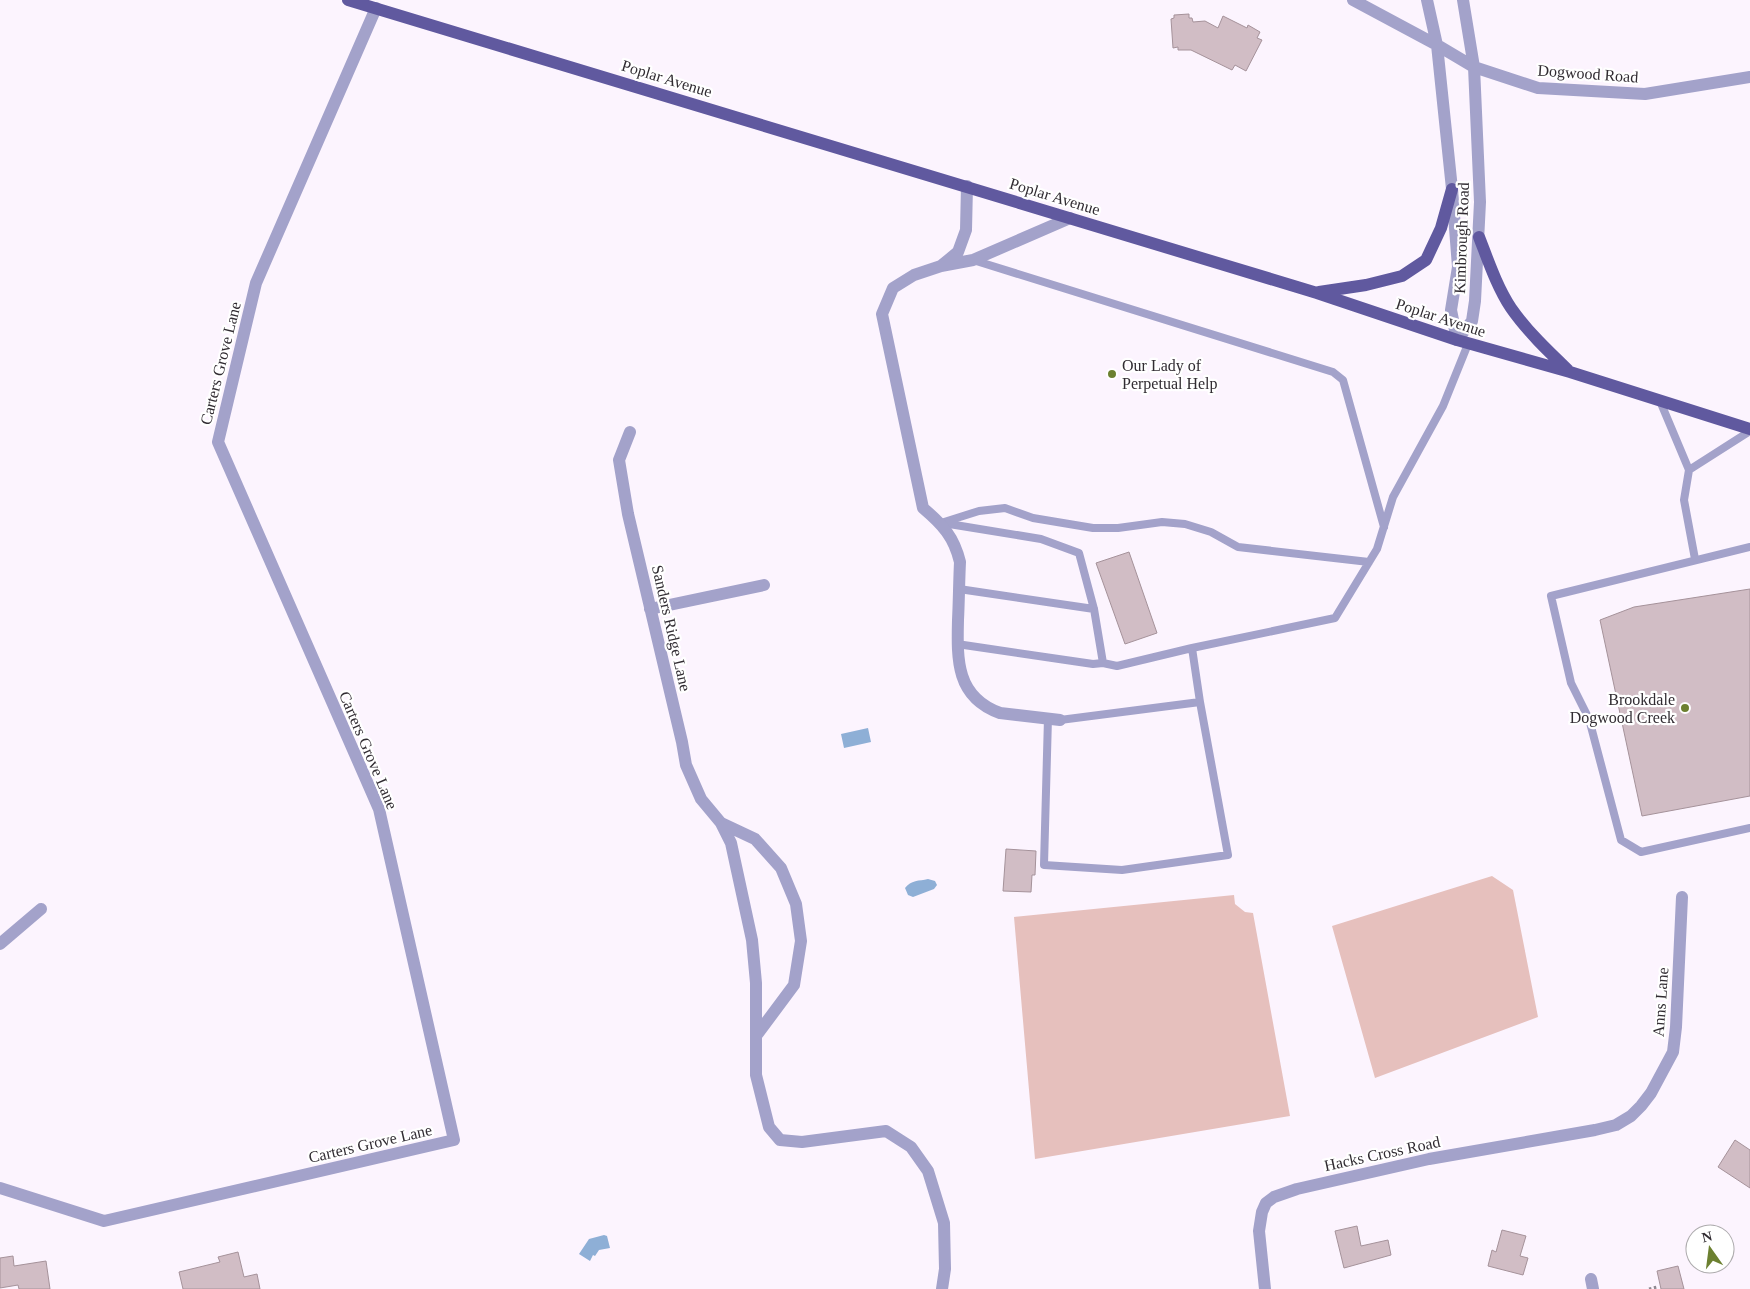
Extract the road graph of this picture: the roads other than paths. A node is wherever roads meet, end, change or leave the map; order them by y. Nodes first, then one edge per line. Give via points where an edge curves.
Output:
1 (348, 0) edge
2 (1353, 0) edge
3 (1427, 0) edge
4 (1463, 0) edge
5 (376, 8) junction
6 (1437, 45) junction
7 (1474, 67) junction
8 (1750, 77) edge
9 (967, 186) junction
10 (1452, 189) junction
11 (1070, 218) junction
12 (1479, 237) junction
13 (973, 260) junction
14 (941, 266) junction
15 (1317, 293) junction
16 (1463, 342) junction
17 (1570, 372) junction
18 (1660, 401) junction
19 (1750, 430) edge
20 (630, 432) dead end
21 (1688, 470) junction
22 (941, 523) junction
23 (1384, 527) junction
24 (1750, 547) edge
25 (1695, 559) junction
26 (1369, 562) junction
27 (764, 585) dead end
28 (959, 589) junction
29 (650, 609) junction
30 (1094, 609) junction
31 (957, 644) junction
32 (1192, 648) junction
33 (1103, 663) junction
34 (1200, 702) junction
35 (1054, 719) junction
36 (721, 823) junction
37 (1750, 828) edge
38 (1682, 897) dead end
39 (41, 909) dead end
40 (0, 944) edge
41 (756, 1036) junction
42 (1595, 1130) joint
43 (0, 1188) edge
44 (942, 1289) edge
45 (1265, 1289) edge

1 - 5 main road, Poplar Avenue
2 - 6 street, Dogwood Road
3 - 6 street, Kimbrough Road
4 - 7 street, Kimbrough Road
5 - 9 main road, Poplar Avenue
5 - 43 street, Carters Grove Lane via 256,283 218,442 379,809 454,1140 104,1221
6 - 7 street, Dogwood Road
6 - 10 street, Kimbrough Road
7 - 8 street, Dogwood Road via 1538,88 1646,94
7 - 12 street, Kimbrough Road
9 - 11 main road, Poplar Avenue
9 - 14 street via 966,230 958,252
10 - 15 main road via 1441,228 1426,260 1402,276
10 - 16 street, Kimbrough Road via 1458,267 1451,310
11 - 13 street
11 - 15 main road, Poplar Avenue
12 - 16 street, Kimbrough Road via 1472,321
12 - 17 main road via 1510,307 1538,342
13 - 14 street
13 - 23 lane via 1333,372 1343,380
14 - 22 street via 914,275 893,288 882,314 923,508
15 - 16 main road, Poplar Avenue
16 - 17 main road, Poplar Avenue
16 - 23 lane via 1443,406 1393,497
17 - 18 main road, Poplar Avenue
18 - 19 main road, Poplar Avenue
18 - 21 lane
19 - 21 lane
20 - 29 street, Sanders Ridge Lane via 619,460
21 - 25 lane via 1684,500
22 - 26 lane via 979,511 1005,508 1033,518 1093,528 1162,522 1185,524 1212,532 1238,547
22 - 28 street via 957,550
22 - 30 lane via 1041,538 1080,553
23 - 26 lane
24 - 25 lane
25 - 37 lane via 1551,596 1571,682 1589,719 1620,840 1642,852
26 - 32 lane via 1336,618
27 - 29 street
28 - 30 lane
28 - 31 street
29 - 36 street, Sanders Ridge Lane via 686,765 701,799
30 - 33 lane
31 - 33 lane
31 - 35 street via 960,673 979,702 1000,712
32 - 33 lane via 1117,666
32 - 34 lane
34 - 35 lane
34 - 35 lane via 1228,855 1122,870 1044,865
36 - 41 street, Sanders Ridge Lane via 730,843 752,940
36 - 41 street, Sanders Ridge Lane via 755,839 781,868 796,904 801,941 794,985
38 - 42 street, Anns Lane via 1673,1052 1641,1106 1616,1125
39 - 40 street
41 - 44 street, Sanders Ridge Lane via 756,1075 769,1128 780,1140 802,1142 886,1131 911,1147 928,1171 944,1222
42 - 45 street, Hacks Cross Road via 1429,1159 1274,1197 1262,1212 1259,1231

